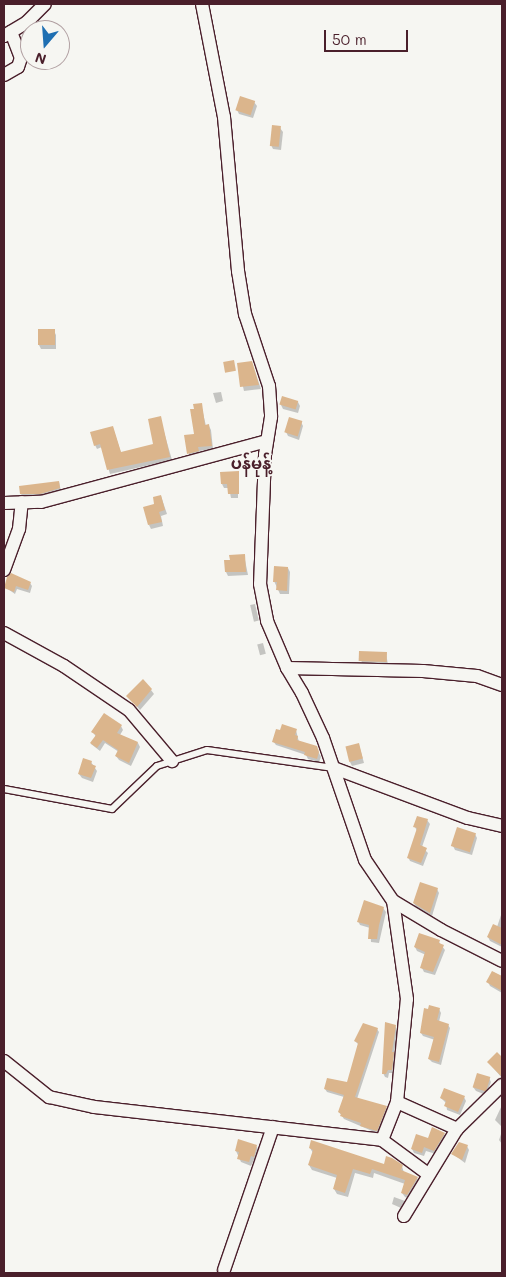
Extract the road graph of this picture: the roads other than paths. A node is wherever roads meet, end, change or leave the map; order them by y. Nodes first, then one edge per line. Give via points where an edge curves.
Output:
1 (45, 4) edge
2 (202, 4) edge
3 (7, 34) edge
4 (4, 75) edge
5 (267, 441) junction
6 (22, 502) junction
7 (4, 503) edge
8 (4, 570) edge
9 (4, 633) edge
10 (287, 668) junction
11 (502, 685) edge
12 (172, 761) junction
13 (334, 768) junction
14 (4, 789) edge
15 (502, 826) edge
16 (394, 901) junction
17 (502, 961) edge
18 (4, 1061) edge
19 (502, 1085) edge
20 (397, 1102) junction
21 (272, 1127) junction
22 (457, 1129) junction
23 (382, 1140) junction
24 (428, 1174) junction
25 (404, 1216) dead end
26 (224, 1270) dead end

1 - 3 street via 27,22
2 - 5 street via 224,117 245,314 269,386 271,417
3 - 4 street via 21,58 18,67
5 - 6 street via 41,502
5 - 10 street via 260,584 267,621
6 - 7 street
6 - 8 street via 19,529
9 - 12 street via 64,666 129,710
10 - 11 street via 423,671 477,676
10 - 13 street via 319,729
12 - 13 lane via 207,750
12 - 14 lane via 157,766 112,808
13 - 15 street via 468,818
13 - 16 street via 366,860
16 - 17 street via 440,930
16 - 20 street via 407,1000
18 - 21 street via 49,1097 94,1107
19 - 22 street
20 - 22 street
20 - 23 street
21 - 23 street
21 - 26 street
22 - 24 street
23 - 24 street
24 - 25 street

